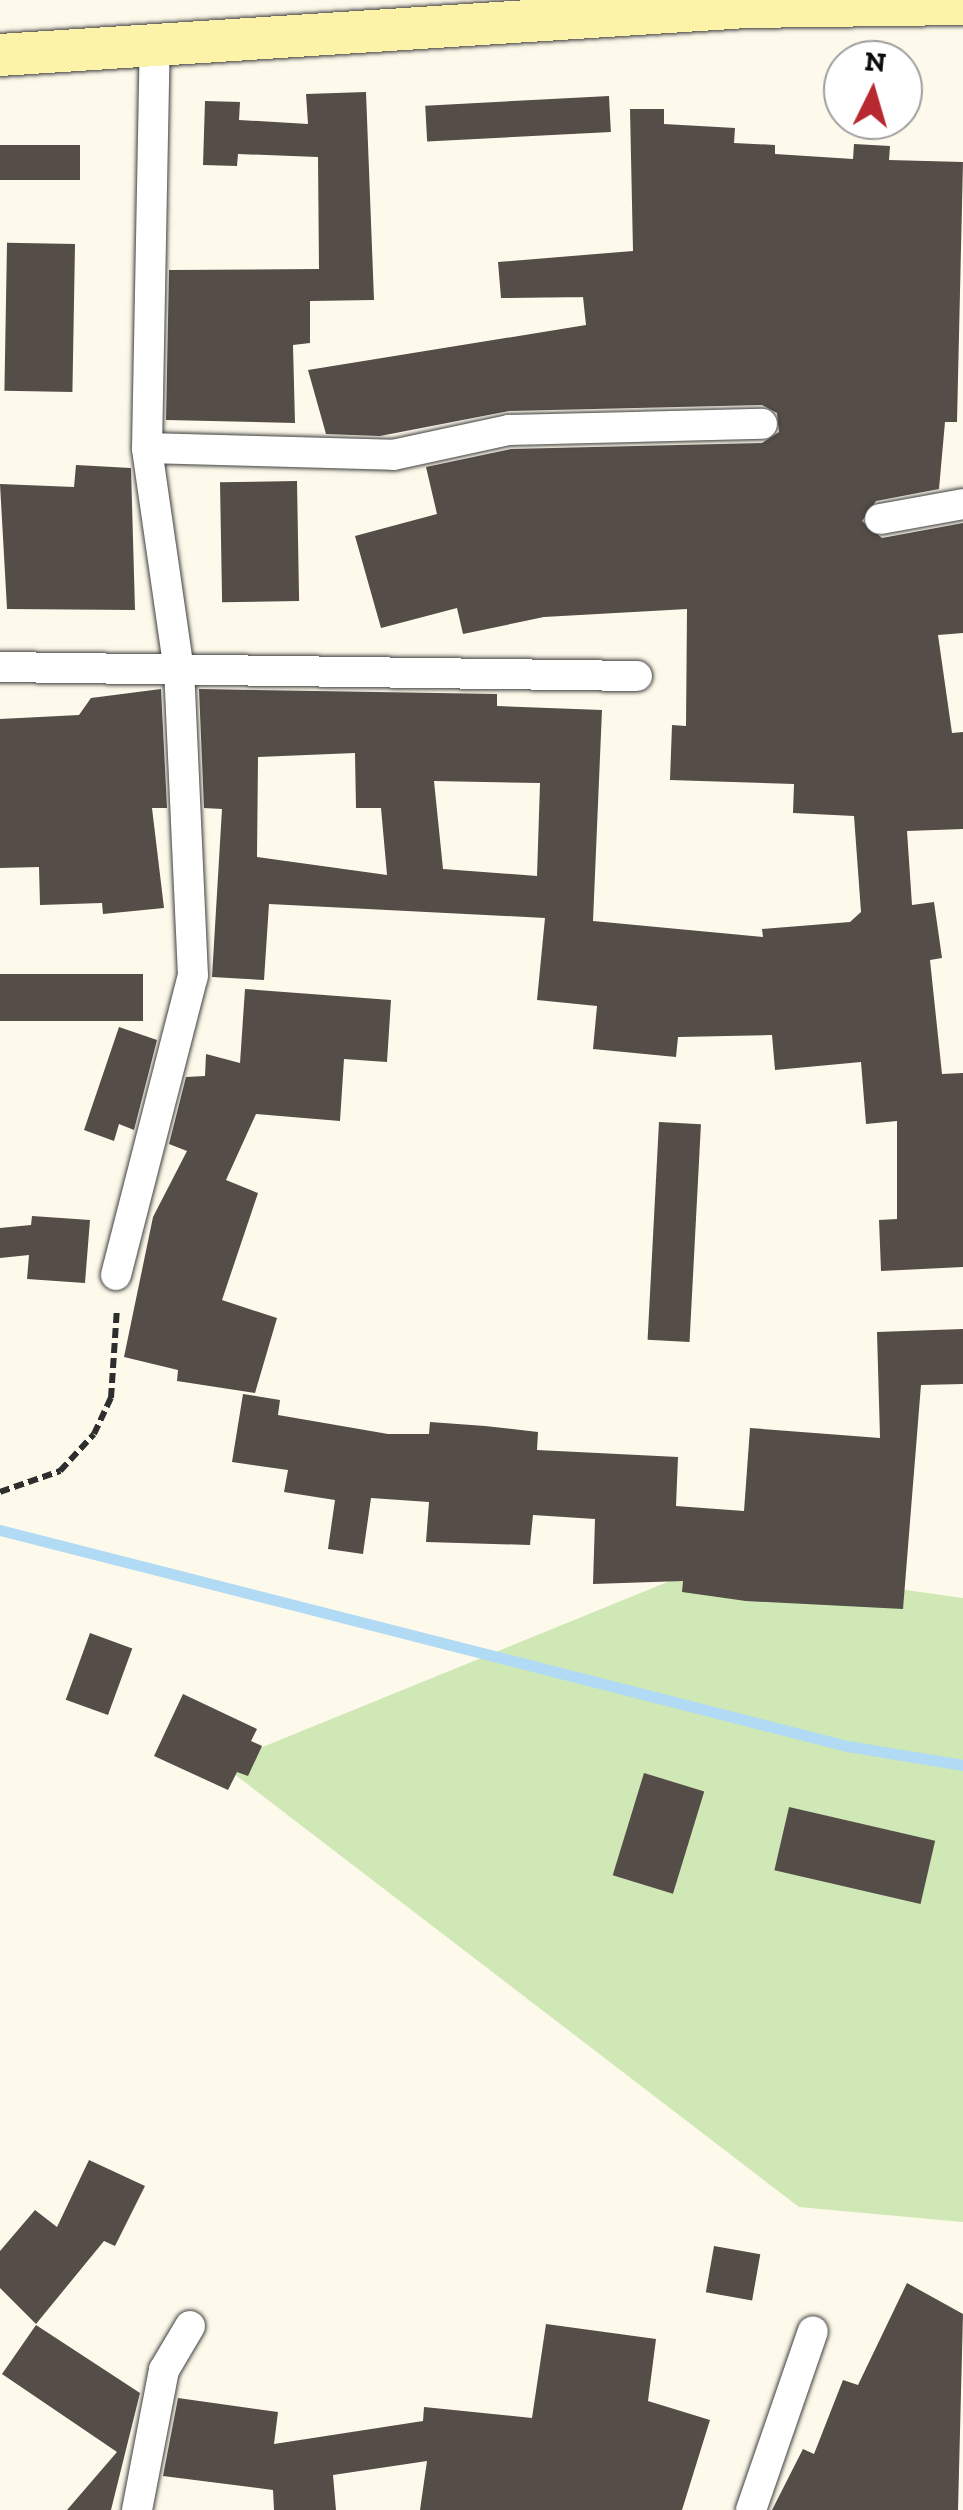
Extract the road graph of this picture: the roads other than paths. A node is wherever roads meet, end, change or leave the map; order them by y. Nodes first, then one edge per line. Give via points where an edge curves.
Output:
1 (963, 4) edge
2 (154, 46) junction
3 (0, 55) edge
4 (762, 424) dead end
5 (147, 448) junction
6 (963, 504) edge
7 (880, 518) dead end
8 (0, 667) edge
9 (179, 671) junction
10 (637, 676) dead end
11 (116, 1275) road end
12 (190, 2326) dead end
13 (813, 2331) dead end
14 (137, 2510) edge
15 (751, 2510) edge

1 - 2 main road via 746,7
2 - 3 main road
2 - 5 street
4 - 5 street via 509,430 393,455
5 - 9 street
6 - 7 street
8 - 9 street
9 - 10 street
9 - 11 street via 193,976
12 - 14 street via 164,2370
13 - 15 street

